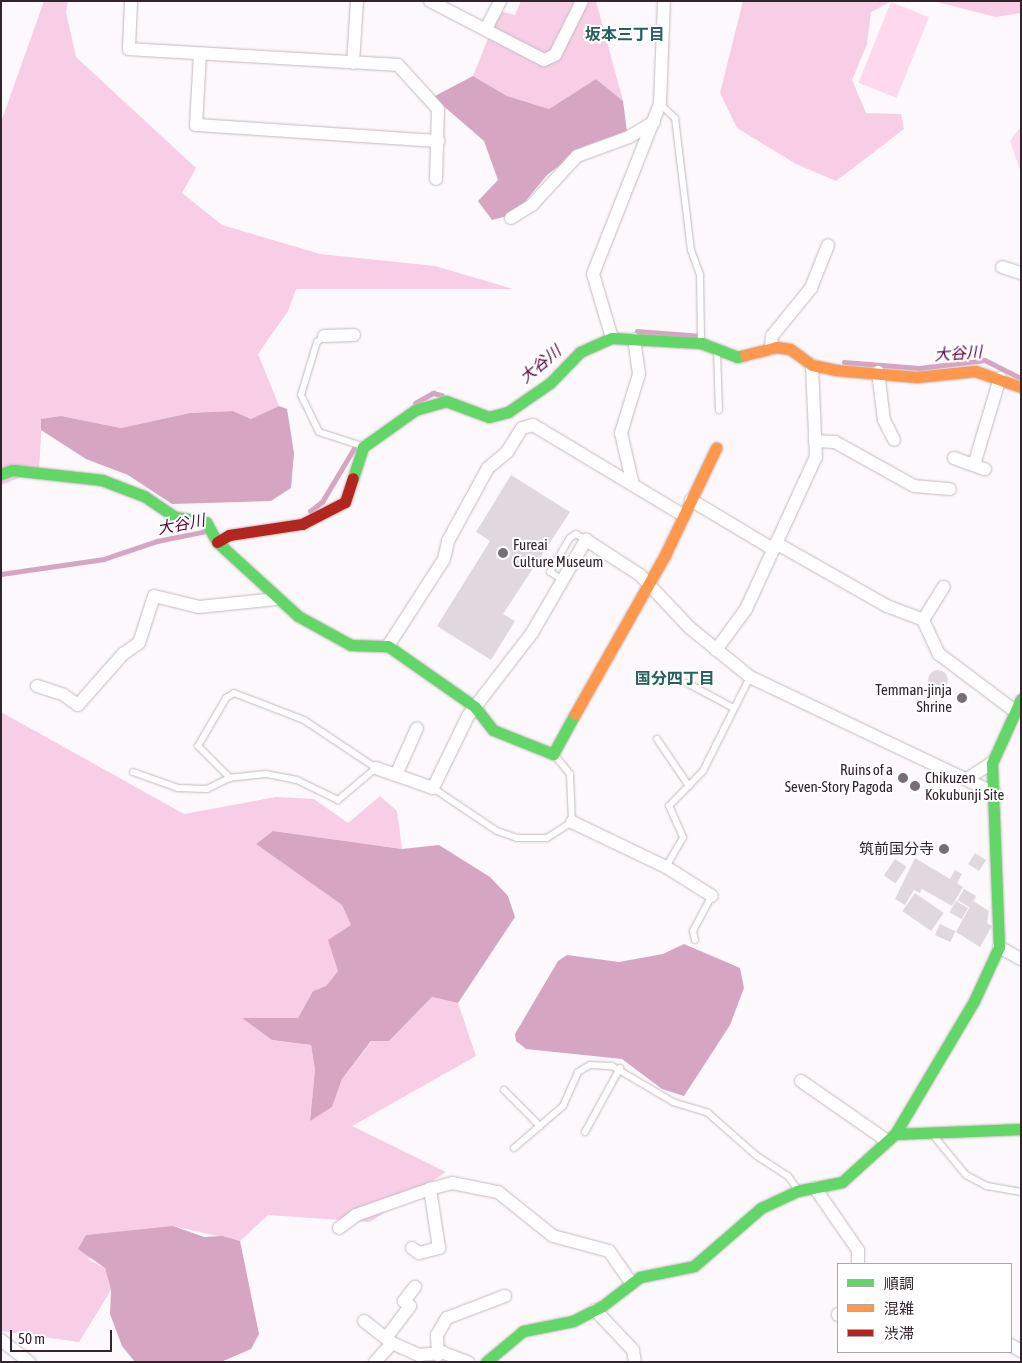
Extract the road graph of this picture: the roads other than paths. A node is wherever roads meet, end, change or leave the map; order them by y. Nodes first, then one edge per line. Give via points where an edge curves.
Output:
1 (131, 1) edge
2 (357, 1) edge
3 (430, 1) edge
4 (500, 1) edge
5 (582, 1) edge
6 (664, 1) edge
7 (486, 30) junction
8 (200, 54) junction
9 (353, 63) junction
10 (660, 104) junction
11 (654, 122) junction
12 (438, 141) junction
13 (436, 179) dead end
14 (511, 218) dead end
15 (828, 245) dead end
16 (1002, 266) dead end
17 (1021, 273) edge
18 (354, 335) dead end
19 (324, 336) joint
20 (612, 338) junction
21 (634, 340) junction
22 (700, 343) junction
23 (771, 349) junction
24 (717, 351) junction
25 (812, 364) junction
26 (878, 372) junction
27 (1000, 378) junction
28 (1021, 387) edge
29 (719, 410) dead end
30 (508, 412) junction
31 (522, 428) junction
32 (894, 440) dead end
33 (815, 441) junction
34 (363, 447) junction
35 (716, 448) dead end
36 (954, 458) dead end
37 (1, 474) edge
38 (633, 485) junction
39 (950, 489) dead end
40 (691, 500) junction
41 (683, 515) junction
42 (217, 542) junction
43 (775, 546) junction
44 (649, 583) junction
45 (944, 587) dead end
46 (277, 599) junction
47 (922, 620) junction
48 (388, 646) junction
49 (716, 650) junction
50 (750, 677) junction
51 (687, 683) dead end
52 (36, 686) dead end
53 (1021, 699) edge
54 (474, 707) junction
55 (732, 707) junction
56 (1015, 711) junction
57 (417, 728) dead end
58 (657, 739) dead end
59 (553, 754) junction
60 (992, 763) junction
61 (376, 768) junction
62 (133, 772) dead end
63 (396, 775) junction
64 (230, 778) junction
65 (967, 779) junction
66 (689, 786) junction
67 (432, 788) junction
68 (996, 794) junction
69 (572, 822) junction
70 (666, 867) junction
71 (712, 896) joint
72 (695, 940) dead end
73 (999, 947) junction
74 (1021, 959) edge
75 (620, 1068) junction
76 (801, 1081) dead end
77 (504, 1090) dead end
78 (540, 1126) junction
79 (1021, 1129) edge
80 (932, 1131) junction
81 (585, 1132) dead end
82 (891, 1137) junction
83 (514, 1148) dead end
84 (815, 1188) junction
85 (430, 1189) junction
86 (797, 1190) junction
87 (1021, 1192) edge
88 (339, 1228) dead end
89 (412, 1248) dead end
90 (858, 1263) edge
91 (631, 1282) junction
92 (415, 1287) dead end
93 (505, 1296) dead end
94 (595, 1310) junction
95 (364, 1321) dead end
96 (1, 1340) edge
97 (389, 1341) junction
98 (438, 1355) junction
99 (29, 1362) edge
100 (376, 1362) edge
101 (468, 1362) edge
102 (486, 1362) edge
103 (635, 1362) edge

1 - 8 street via 129,50
2 - 9 street
3 - 7 street
4 - 7 street
5 - 7 street via 555,55 544,60
6 - 10 street
8 - 9 street
8 - 12 street via 196,125
9 - 12 street via 398,65 438,109
10 - 11 street
10 - 22 lane via 675,118 691,250 700,275
11 - 14 street via 629,137 577,156 532,205
11 - 20 street via 593,274
12 - 13 street
15 - 23 street via 810,288 772,336
16 - 17 street
18 - 19 street
19 - 34 lane via 317,342 300,395 319,432
20 - 21 street
20 - 30 street via 580,352 550,384
21 - 22 street
21 - 38 street via 639,374 621,433
22 - 24 street
23 - 24 street via 737,357
23 - 25 street via 790,349
24 - 29 lane
25 - 26 street
25 - 33 street
26 - 27 street via 917,377 975,371
26 - 32 street via 884,420
27 - 28 street
27 - 36 street via 980,467
30 - 31 street
30 - 34 street via 489,417 434,401
31 - 38 street via 533,425
31 - 48 street via 507,452 488,468 448,541 444,559
33 - 39 street via 835,442 914,486
33 - 43 street via 816,457
34 - 42 street via 345,502 302,524 229,535
35 - 40 street
37 - 42 street via 12,470 49,473 126,487 175,518 206,522
38 - 41 street
40 - 41 street
40 - 43 street
41 - 44 street
42 - 46 street
43 - 47 street via 887,606
43 - 49 street via 746,609
44 - 49 street
44 - 54 street via 586,540 532,633
44 - 59 street via 594,687
45 - 47 street
46 - 48 street via 351,645
46 - 52 street via 199,607 154,596 138,643 118,659 78,705 64,694
47 - 56 street via 939,654
48 - 54 street
49 - 50 street
50 - 55 lane
50 - 65 street
51 - 55 lane
53 - 56 street
54 - 59 street via 498,733
54 - 67 street
55 - 66 lane via 703,771
56 - 60 street
57 - 63 street
58 - 66 lane
59 - 69 lane via 570,774
60 - 65 street
60 - 68 street
61 - 63 street
61 - 64 lane via 338,800 297,780 266,774
61 - 64 lane via 304,720 234,693 226,698 198,746
62 - 64 lane via 178,788 207,789
63 - 67 street
65 - 68 street
66 - 70 lane via 669,806 683,837
67 - 69 lane via 470,815 517,838 547,838
68 - 73 street
69 - 70 street
70 - 71 street
71 - 72 lane via 693,931
73 - 74 street
73 - 82 street via 974,1001
75 - 78 lane via 590,1065 578,1072 563,1106
75 - 81 lane
75 - 86 lane via 673,1102 708,1113 757,1156 788,1176
76 - 82 street
77 - 78 lane
78 - 83 lane
79 - 80 street
80 - 82 street
80 - 87 lane via 966,1175 987,1186
82 - 84 street via 847,1178
84 - 86 street
84 - 90 street via 858,1250
85 - 88 street via 356,1215
85 - 89 street via 439,1248 419,1253
85 - 91 street via 452,1184 498,1192 553,1236 608,1251
86 - 91 street via 761,1208 694,1266 659,1271
91 - 94 street
92 - 97 street via 404,1301 410,1306
93 - 98 street via 447,1318 437,1335
94 - 102 street via 573,1321 523,1331
94 - 103 street via 633,1350
95 - 97 street
96 - 99 street
97 - 98 street via 419,1355
97 - 100 street
98 - 101 street via 460,1356

